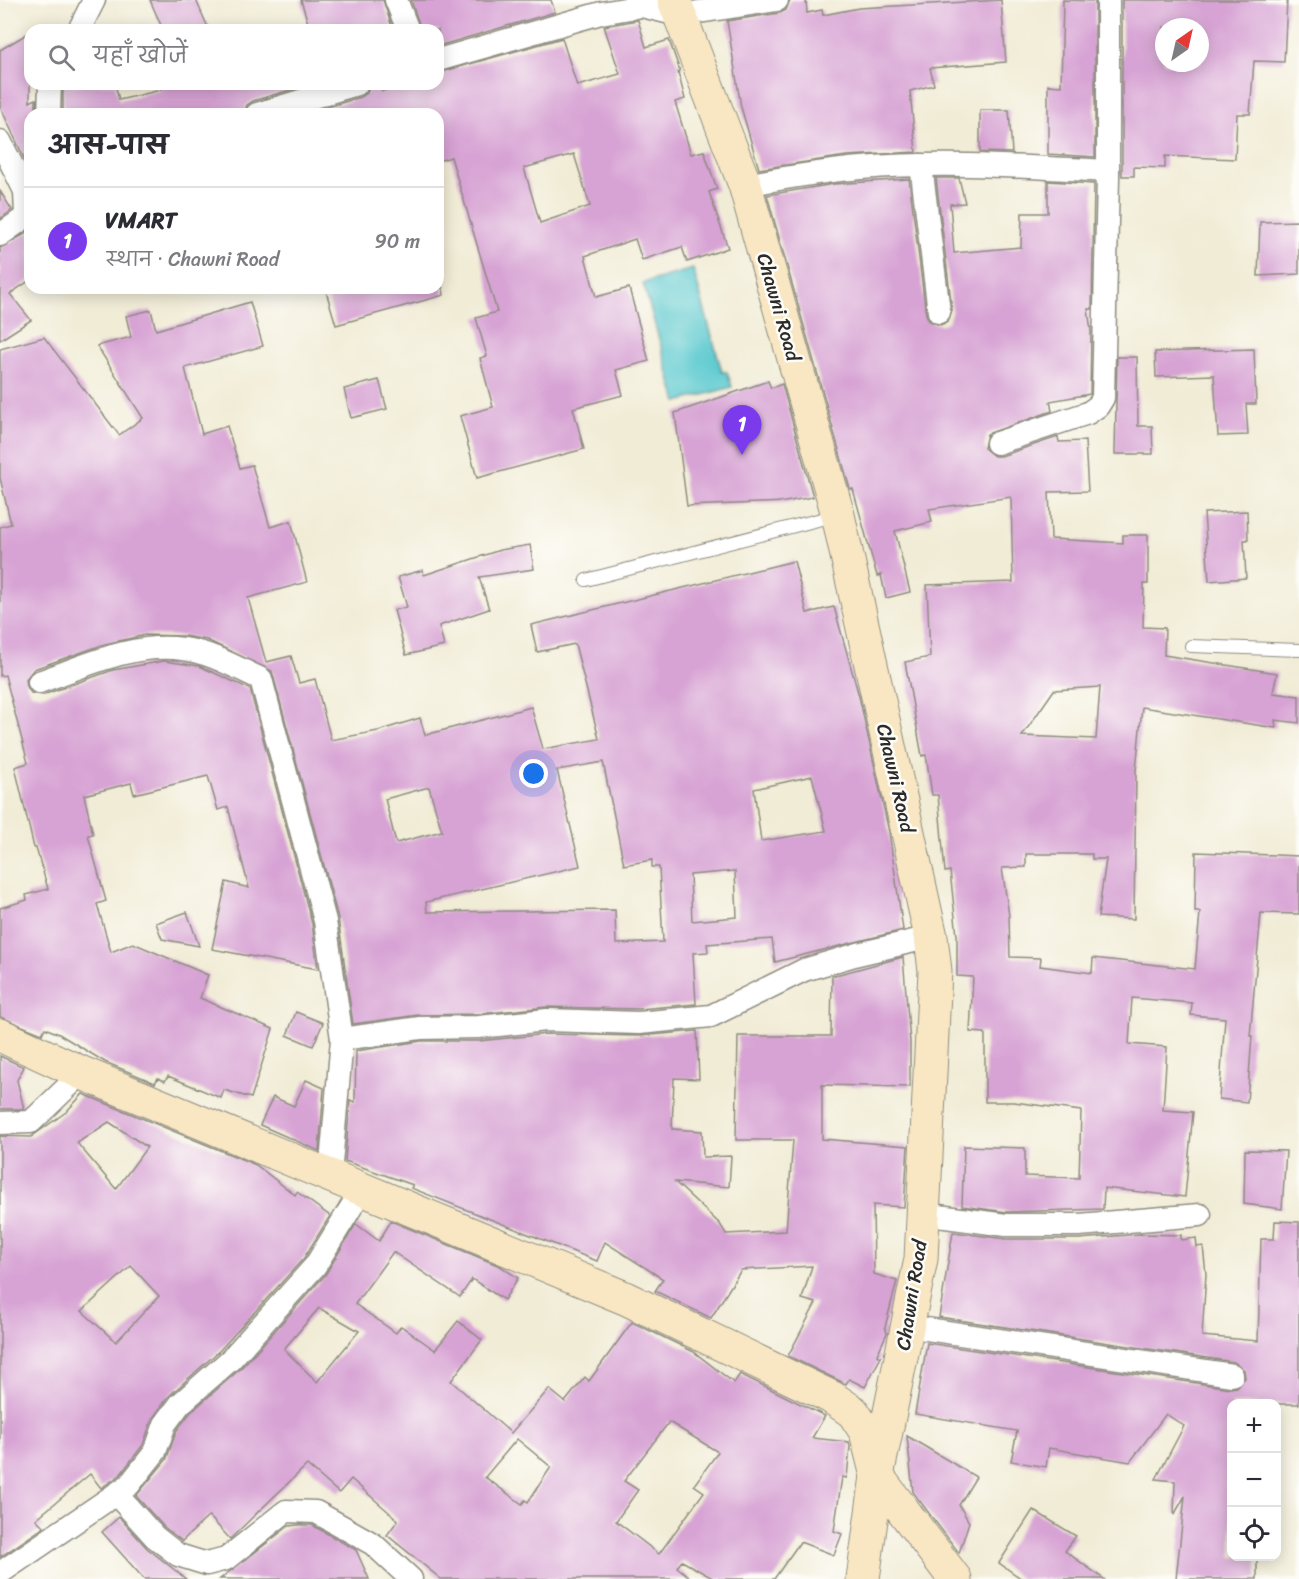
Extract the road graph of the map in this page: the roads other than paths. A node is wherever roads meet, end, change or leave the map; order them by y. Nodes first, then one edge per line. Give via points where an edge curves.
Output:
1 (94, 0) edge
2 (396, 0) edge
3 (777, 0) edge
4 (1108, 0) edge
5 (676, 8) edge
6 (81, 24) edge
7 (406, 24) edge
8 (444, 58) edge
9 (50, 90) edge
10 (337, 90) edge
11 (49, 108) edge
12 (277, 108) edge
13 (0, 141) edge
14 (921, 165) junction
15 (1108, 171) junction
16 (744, 185) junction
17 (24, 189) edge
18 (24, 218) edge
19 (0, 235) edge
20 (939, 312) dead end
21 (997, 443) dead end
22 (838, 514) junction
23 (586, 580) dead end
24 (1191, 646) dead end
25 (1299, 650) edge
26 (39, 682) dead end
27 (931, 937) junction
28 (0, 1035) edge
29 (342, 1039) junction
30 (82, 1073) junction
31 (0, 1123) edge
32 (330, 1175) junction
33 (363, 1188) junction
34 (923, 1214) junction
35 (1200, 1215) dead end
36 (907, 1326) junction
37 (1232, 1376) dead end
38 (877, 1476) junction
39 (116, 1494) junction
40 (0, 1573) edge
41 (954, 1578) edge
42 (411, 1579) edge
43 (863, 1579) edge

1 - 6 street
2 - 7 street
3 - 5 street
4 - 15 street
5 - 8 street via 642,6 601,13
5 - 16 street, Chawni Road
9 - 11 street
10 - 12 street
13 - 17 street
14 - 15 street
14 - 16 street via 861,168
14 - 20 street
15 - 21 street via 1103,398 1088,413
16 - 22 street, Chawni Road
18 - 19 street
22 - 23 lane
22 - 27 street, Chawni Road
24 - 25 lane
26 - 29 street via 128,651 183,649 226,662 261,679 325,921
27 - 29 street via 804,970 711,1016 639,1023 547,1020
27 - 34 street, Chawni Road via 935,971
28 - 30 street
29 - 32 street
30 - 31 street via 31,1122
30 - 32 street
32 - 33 street
33 - 38 street via 625,1298 831,1397 853,1412 866,1432
33 - 39 street via 315,1266 230,1360 180,1404 165,1424 154,1452 129,1485
34 - 35 street via 1006,1225 1078,1225
34 - 36 street, Chawni Road via 921,1259
36 - 37 street
36 - 38 street, Chawni Road
38 - 41 street
38 - 43 street, Chawni Road
39 - 40 street
39 - 42 street via 155,1537 178,1555 207,1564 226,1559 286,1511 316,1512 373,1544

